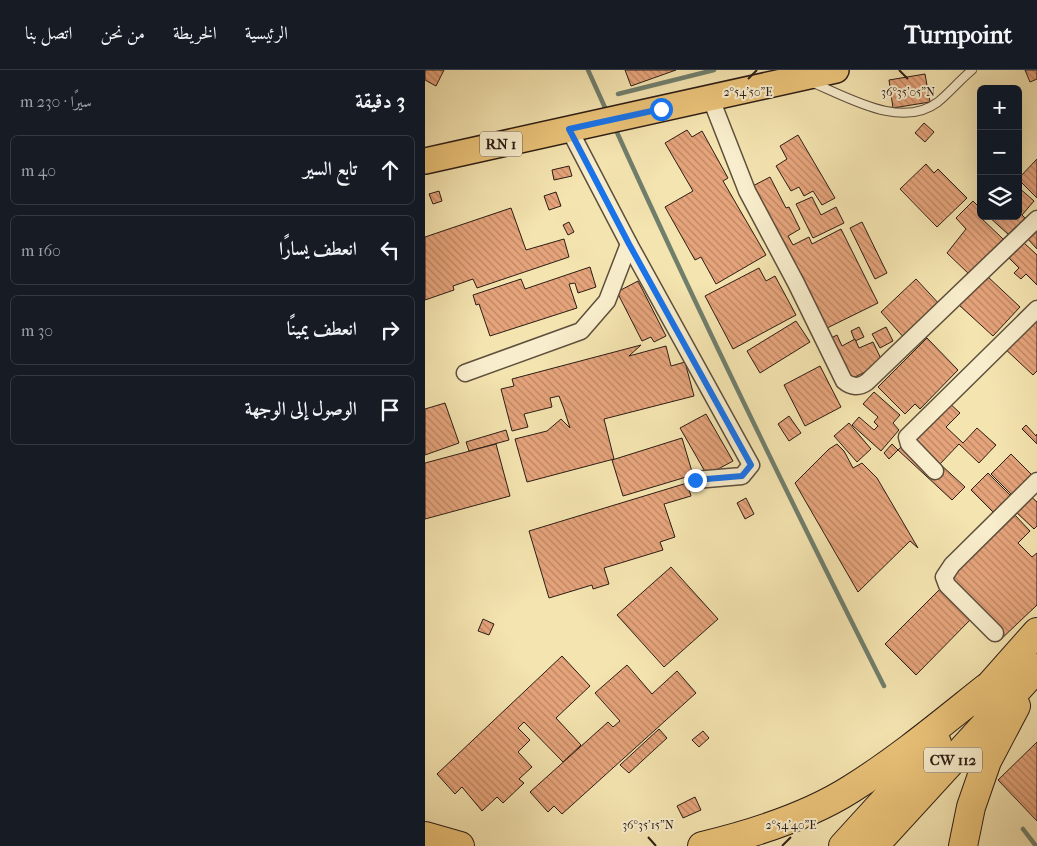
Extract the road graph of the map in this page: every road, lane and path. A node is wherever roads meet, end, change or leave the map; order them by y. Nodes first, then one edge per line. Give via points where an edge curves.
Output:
1 (836, 70) edge
2 (972, 70) edge
3 (800, 78) junction
4 (711, 99) junction
5 (573, 128) junction
6 (425, 161) edge
7 (1037, 219) edge
8 (629, 244) junction
9 (1037, 309) edge
10 (465, 373) dead end
11 (935, 472) dead end
12 (695, 480) dead end
13 (1037, 481) edge
14 (1037, 632) edge
15 (995, 633) dead end
16 (1035, 670) edge
17 (986, 688) junction
18 (425, 836) edge
19 (460, 846) edge
20 (702, 846) edge
21 (843, 846) edge
22 (874, 846) edge
23 (963, 846) edge

1 - 3 main road, RN 1
2 - 3 lane via 937,102 912,114 890,113
3 - 4 main road, RN 1
4 - 5 main road, RN 1
4 - 7 street via 747,191 844,380 850,385 867,382
5 - 6 main road, RN 1
5 - 8 street
8 - 10 street via 607,301 581,331
8 - 12 street via 751,465 742,476
9 - 11 street via 907,437 909,444
13 - 15 street via 952,565 944,577 947,585
14 - 17 highway
16 - 22 highway, CW 112
16 - 23 highway via 987,760 971,807
17 - 20 highway via 912,747 850,790 745,836
17 - 21 highway, CW 112
18 - 19 highway

